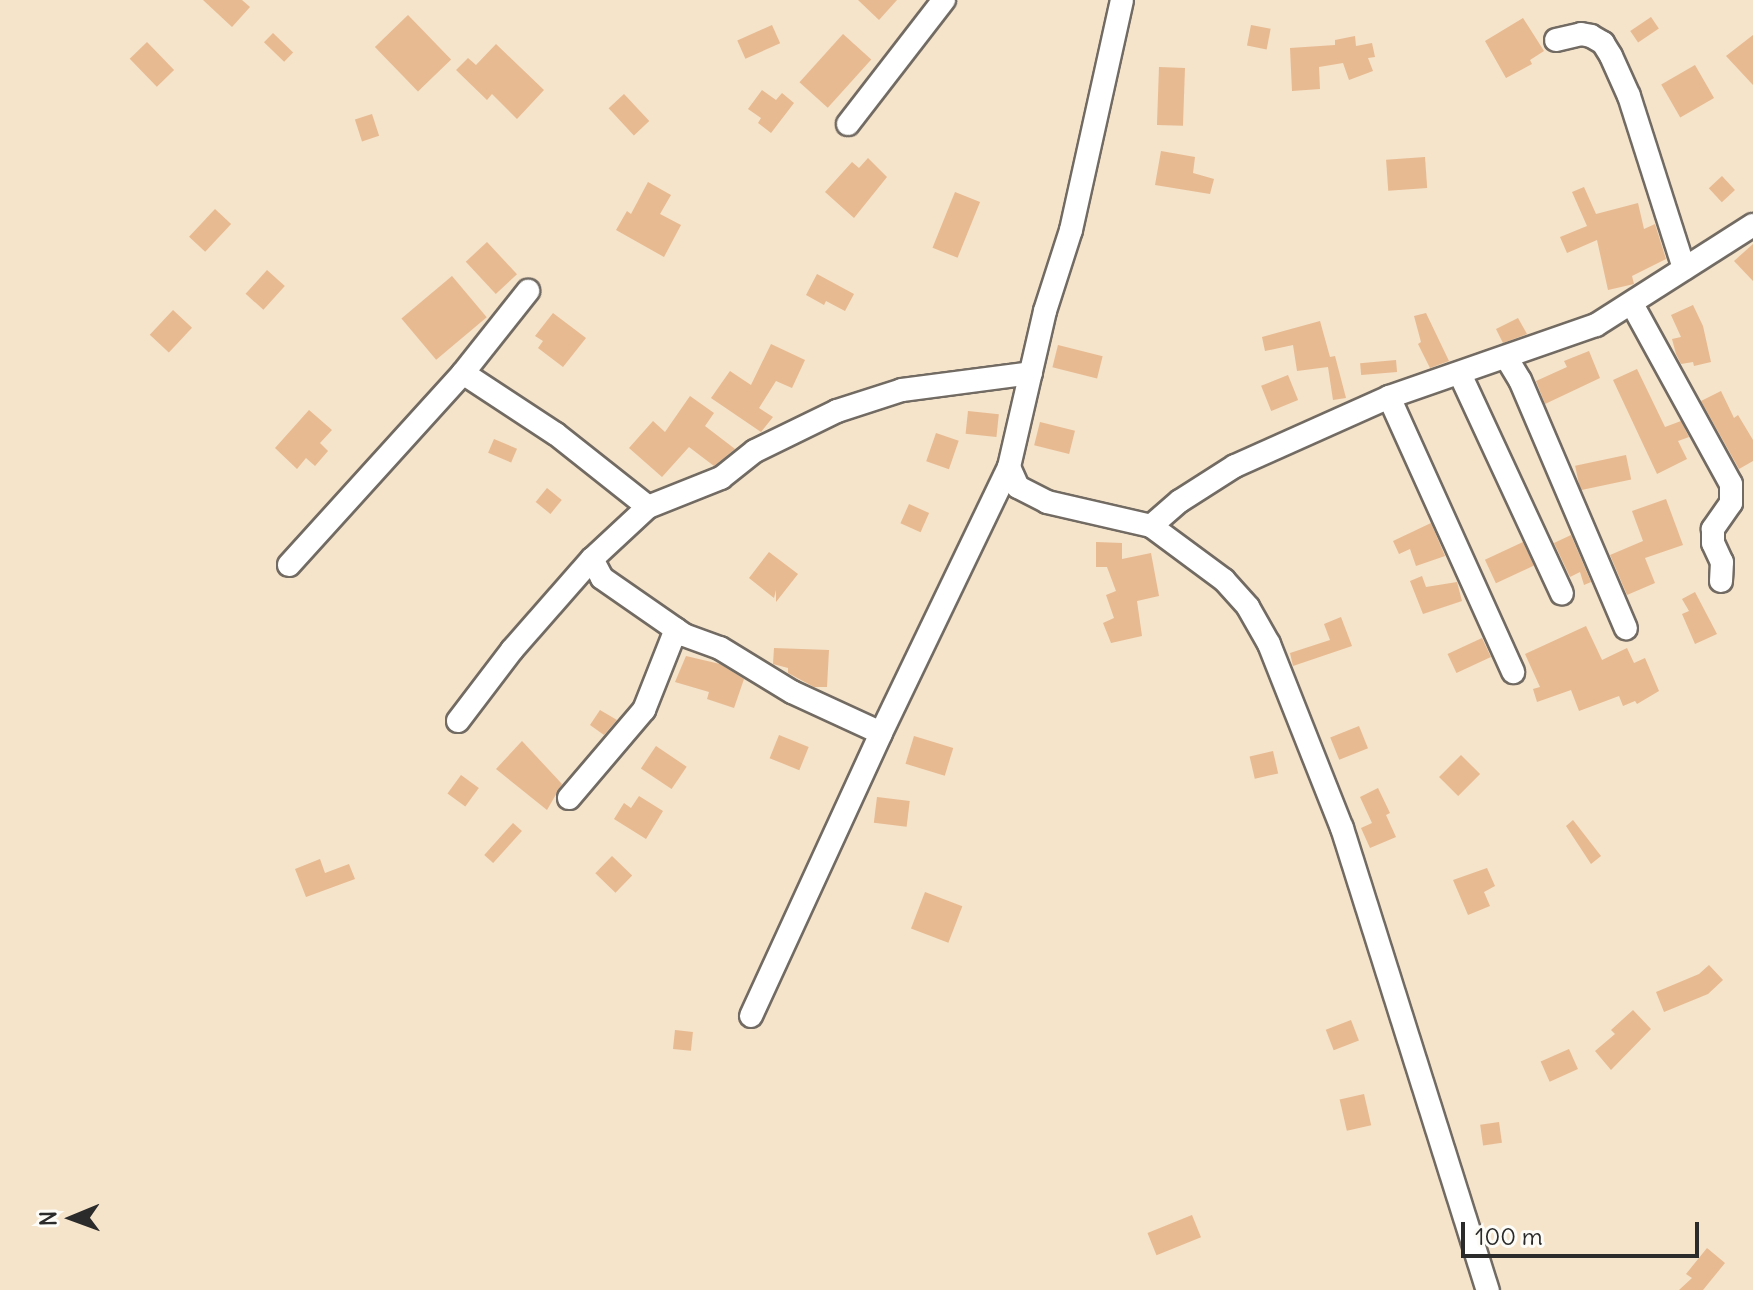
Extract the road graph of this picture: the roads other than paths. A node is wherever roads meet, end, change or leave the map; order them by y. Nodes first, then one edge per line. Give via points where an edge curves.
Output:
1 (944, 0) edge
2 (1122, 0) edge
3 (1556, 40) dead end
4 (848, 124) dead end
5 (1753, 225) edge
6 (1684, 268) junction
7 (528, 291) dead end
8 (1632, 304) junction
9 (1506, 357) junction
10 (463, 373) junction
11 (1031, 373) junction
12 (1460, 374) junction
13 (1389, 397) junction
14 (1009, 467) junction
15 (648, 507) junction
16 (1151, 526) junction
17 (592, 559) junction
18 (289, 565) dead end
19 (1721, 581) dead end
20 (1562, 594) dead end
21 (1626, 628) dead end
22 (676, 629) junction
23 (1513, 672) dead end
24 (458, 721) dead end
25 (881, 733) junction
26 (569, 798) dead end
27 (751, 1016) dead end
28 (1488, 1290) edge

1 - 4 street
2 - 11 street via 1071,230
3 - 6 street via 1591,36 1611,56
5 - 6 street
6 - 8 street
7 - 10 street
8 - 9 street via 1596,325
8 - 19 street via 1731,484 1731,503 1713,529
9 - 12 street
9 - 21 street
10 - 15 street via 556,434
10 - 18 street
11 - 14 street
11 - 15 street via 902,390 837,411 755,451 721,478
12 - 13 street
12 - 20 street
13 - 16 street via 1235,466
13 - 23 street
14 - 16 street via 1018,487 1047,502
14 - 25 street
15 - 17 street
16 - 28 street via 1224,580 1248,607 1269,644 1342,828
17 - 22 street via 602,578
17 - 24 street
22 - 25 street
22 - 26 street via 644,710
25 - 27 street

